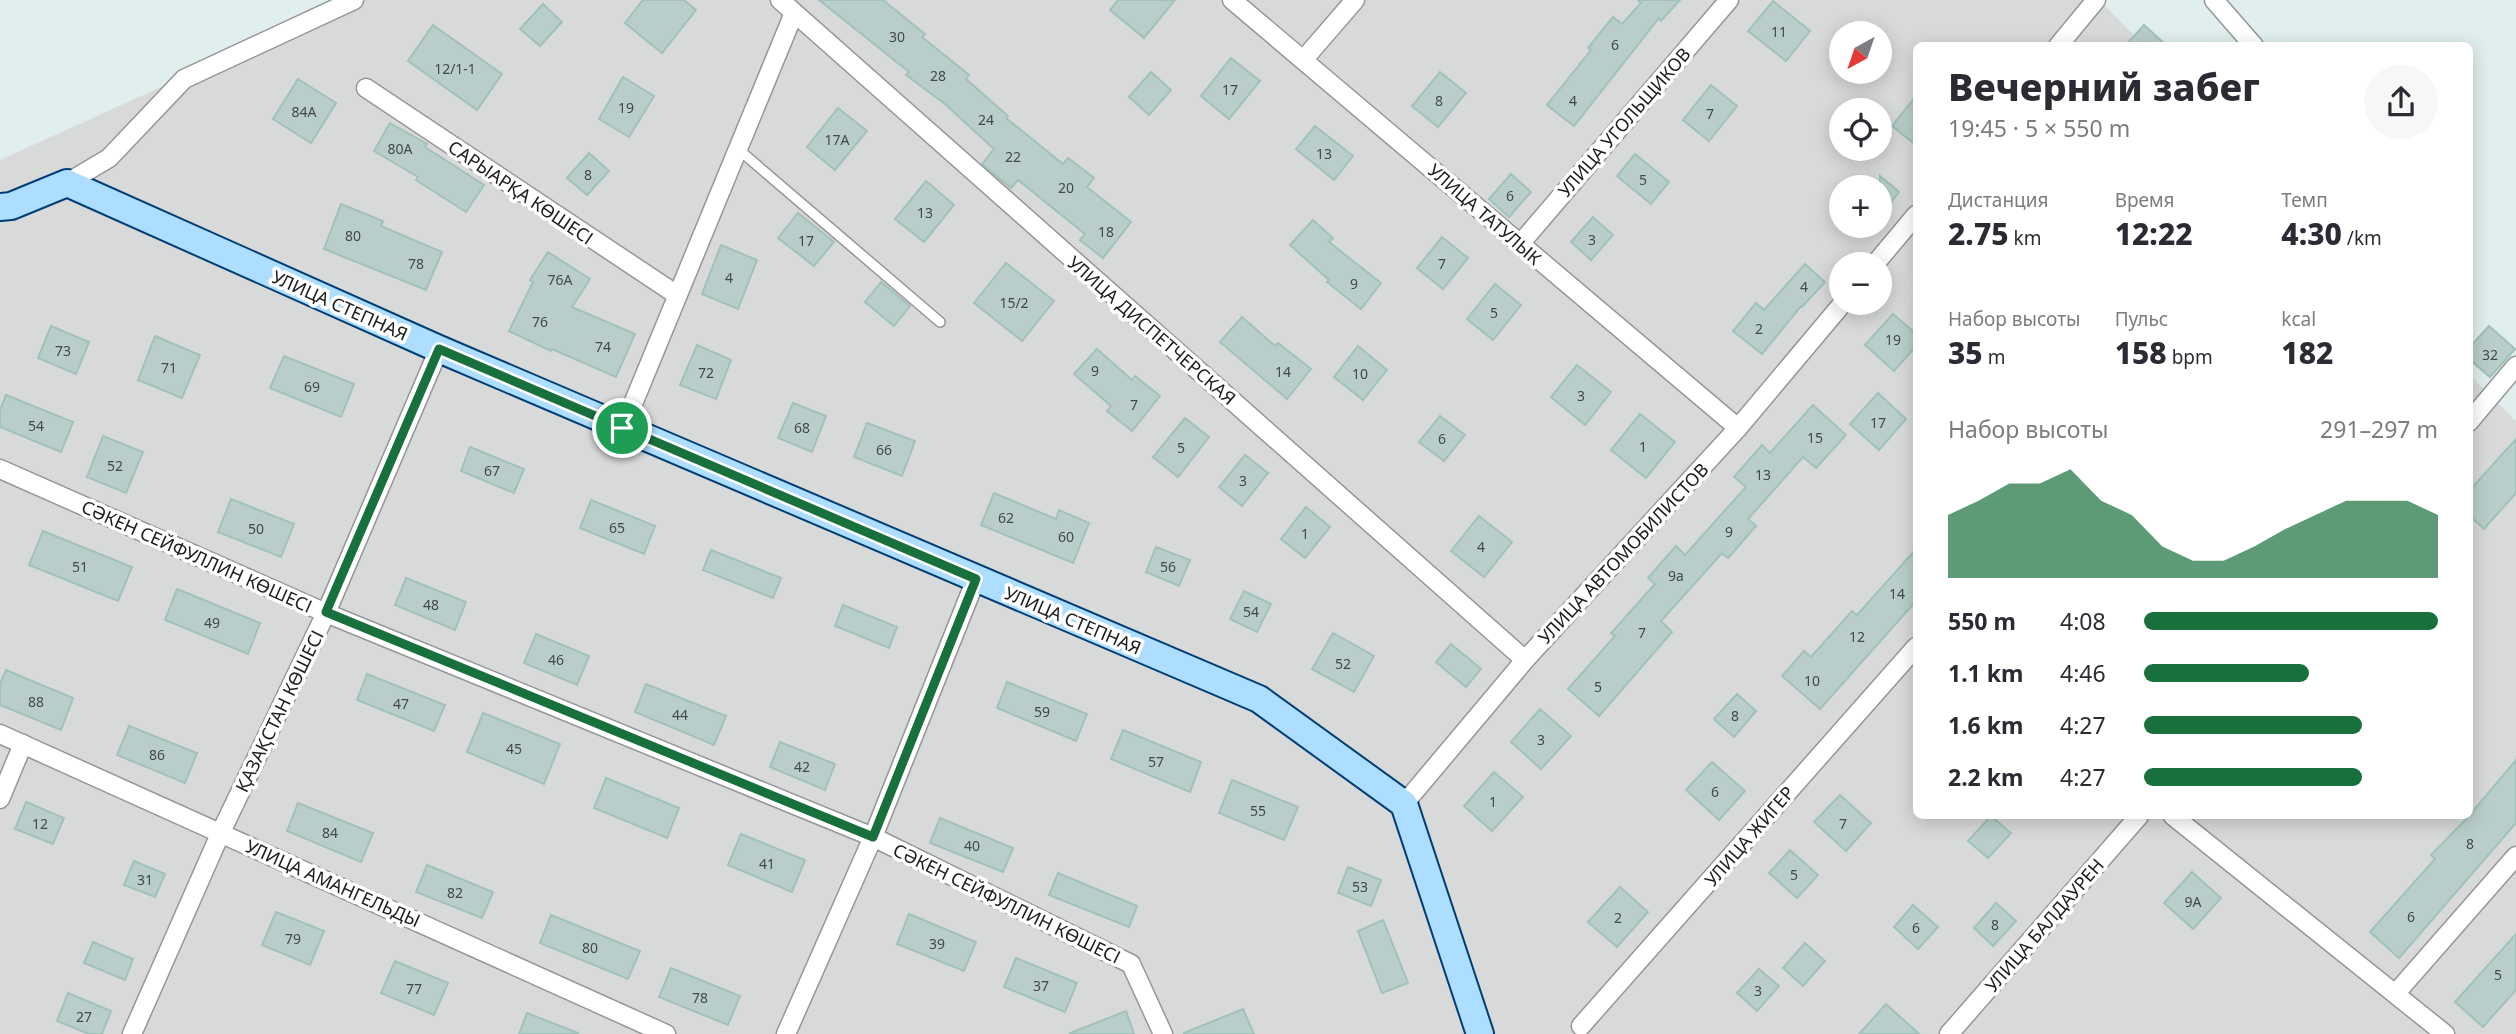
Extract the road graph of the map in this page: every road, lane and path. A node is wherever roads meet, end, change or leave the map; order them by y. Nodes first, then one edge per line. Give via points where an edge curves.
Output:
1 (354, 0) edge
2 (779, 0) edge
3 (1232, 0) edge
4 (1355, 0) edge
5 (1729, 0) edge
6 (2096, 0) edge
7 (2214, 0) edge
8 (794, 13) junction
9 (2061, 42) edge
10 (2251, 42) edge
11 (1304, 59) junction
12 (366, 88) dead end
13 (738, 149) junction
14 (67, 183) junction
15 (0, 207) edge
16 (1913, 219) edge
17 (1520, 244) junction
18 (1885, 252) edge
19 (677, 296) junction
20 (1833, 315) edge
21 (940, 322) dead end
22 (439, 349) junction
23 (2516, 366) edge
24 (2473, 417) edge
25 (622, 428) junction
26 (1738, 428) junction
27 (0, 469) edge
28 (976, 579) junction
29 (326, 612) junction
30 (1913, 650) edge
31 (1525, 660) junction
32 (0, 734) edge
33 (23, 744) junction
34 (0, 799) edge
35 (1404, 804) junction
36 (2136, 819) edge
37 (2178, 819) edge
38 (220, 832) junction
39 (873, 837) junction
40 (2516, 856) edge
41 (2396, 993) junction
42 (1581, 1026) dead end
43 (132, 1034) edge
44 (666, 1034) edge
45 (786, 1034) edge
46 (1163, 1034) edge
47 (1480, 1034) edge
48 (1949, 1034) edge
49 (2445, 1034) edge

1 - 14 street via 184,79 109,158
2 - 8 street, УЛИЦА ДИСПЕТЧЕРСКАЯ
3 - 11 street, УЛИЦА ТАТУЛЫК
4 - 11 street
5 - 17 street, УЛИЦА УГОЛЬЩИКОВ
6 - 9 street
7 - 10 street
8 - 13 street
8 - 31 street, УЛИЦА ДИСПЕТЧЕРСКАЯ
11 - 17 street, УЛИЦА ТАТУЛЫК
12 - 19 street, САРЫАРҚА КӨШЕСІ
13 - 19 street
13 - 21 lane
14 - 15 street
14 - 22 street, УЛИЦА СТЕПНАЯ
16 - 18 street
17 - 26 street, УЛИЦА ТАТУЛЫК
19 - 25 street
20 - 26 street, УЛИЦА АВТОМОБИЛИСТОВ
22 - 25 street, УЛИЦА СТЕПНАЯ
22 - 29 street, ҚАЗАҚСТАН КӨШЕСІ
23 - 24 street
25 - 28 street, УЛИЦА СТЕПНАЯ
26 - 31 street, УЛИЦА АВТОМОБИЛИСТОВ
27 - 29 street, СӘКЕН СЕЙФУЛЛИН КӨШЕСІ
28 - 35 street, УЛИЦА СТЕПНАЯ via 1259,699
28 - 39 street
29 - 38 street, ҚАЗАҚСТАН КӨШЕСІ
29 - 39 street, СӘКЕН СЕЙФУЛЛИН КӨШЕСІ
30 - 42 street, УЛИЦА ЖИГЕР
31 - 35 street, УЛИЦА АВТОМОБИЛИСТОВ
32 - 33 street, УЛИЦА АМАНГЕЛЬДЫ
33 - 34 street
33 - 38 street, УЛИЦА АМАНГЕЛЬДЫ
35 - 47 street
36 - 48 street, УЛИЦА БАЛДАУРЕН
37 - 41 street
38 - 43 street, ҚАЗАҚСТАН КӨШЕСІ
38 - 44 street, УЛИЦА АМАНГЕЛЬДЫ
39 - 45 street
39 - 46 street, СӘКЕН СЕЙФУЛЛИН КӨШЕСІ via 1131,964
40 - 41 street
41 - 49 street

